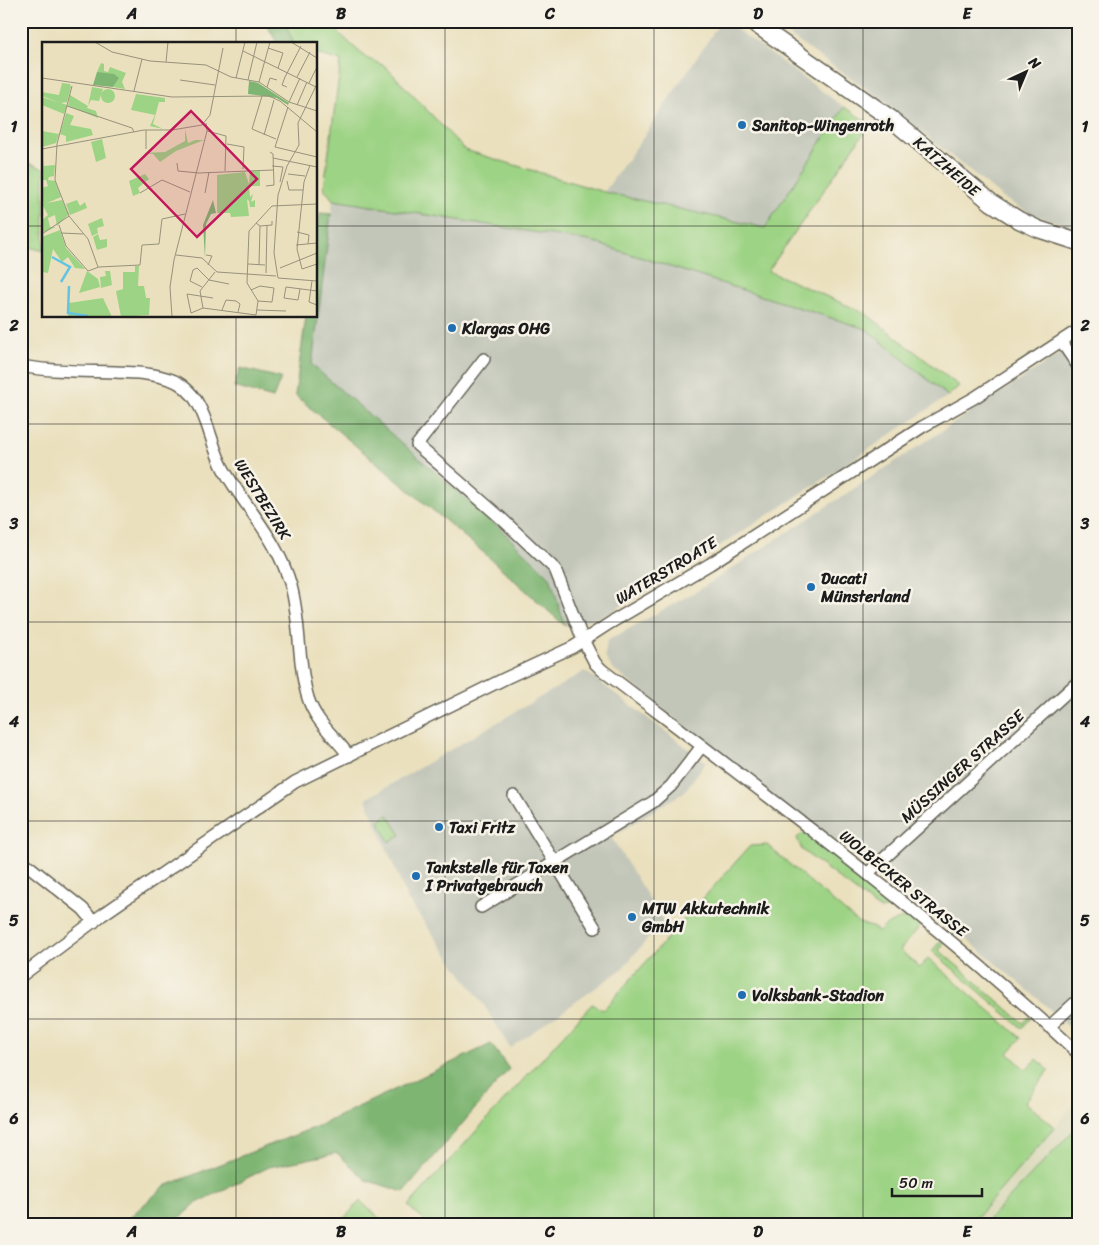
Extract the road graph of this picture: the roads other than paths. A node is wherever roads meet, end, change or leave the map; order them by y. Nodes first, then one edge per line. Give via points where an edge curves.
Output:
1 (751, 21) edge
2 (1078, 242) edge
3 (1078, 330) edge
4 (1061, 341) junction
5 (484, 360) dead end
6 (21, 366) edge
7 (1078, 366) edge
8 (583, 640) junction
9 (1078, 682) edge
10 (702, 746) junction
11 (349, 756) junction
12 (514, 796) dead end
13 (21, 860) edge
14 (554, 863) junction
15 (868, 874) junction
16 (481, 907) dead end
17 (94, 922) junction
18 (595, 928) dead end
19 (21, 976) edge
20 (1078, 1000) edge
21 (1049, 1026) junction
22 (1078, 1053) edge

1 - 2 street, KATZHEIDE via 890,118 992,204 1038,229
3 - 4 street, WATERSTROATE
4 - 7 street
4 - 8 street, WATERSTROATE via 710,564
5 - 8 street via 417,445 555,569
6 - 11 street, WESTBEZIRK via 147,373 173,380 196,399 223,467 265,529 286,568 292,588 308,697 323,727
8 - 10 street, WOLBECKER STRASSE via 602,670
8 - 11 street
9 - 15 street, MÜSSINGER STRASSE
10 - 14 street via 665,794
10 - 15 street, WOLBECKER STRASSE
11 - 17 street via 282,791
12 - 14 street
13 - 17 street via 83,909
14 - 16 street
14 - 18 street
15 - 21 street, WOLBECKER STRASSE via 934,926
17 - 19 street
20 - 21 street
21 - 22 street, WOLBECKER STRASSE

